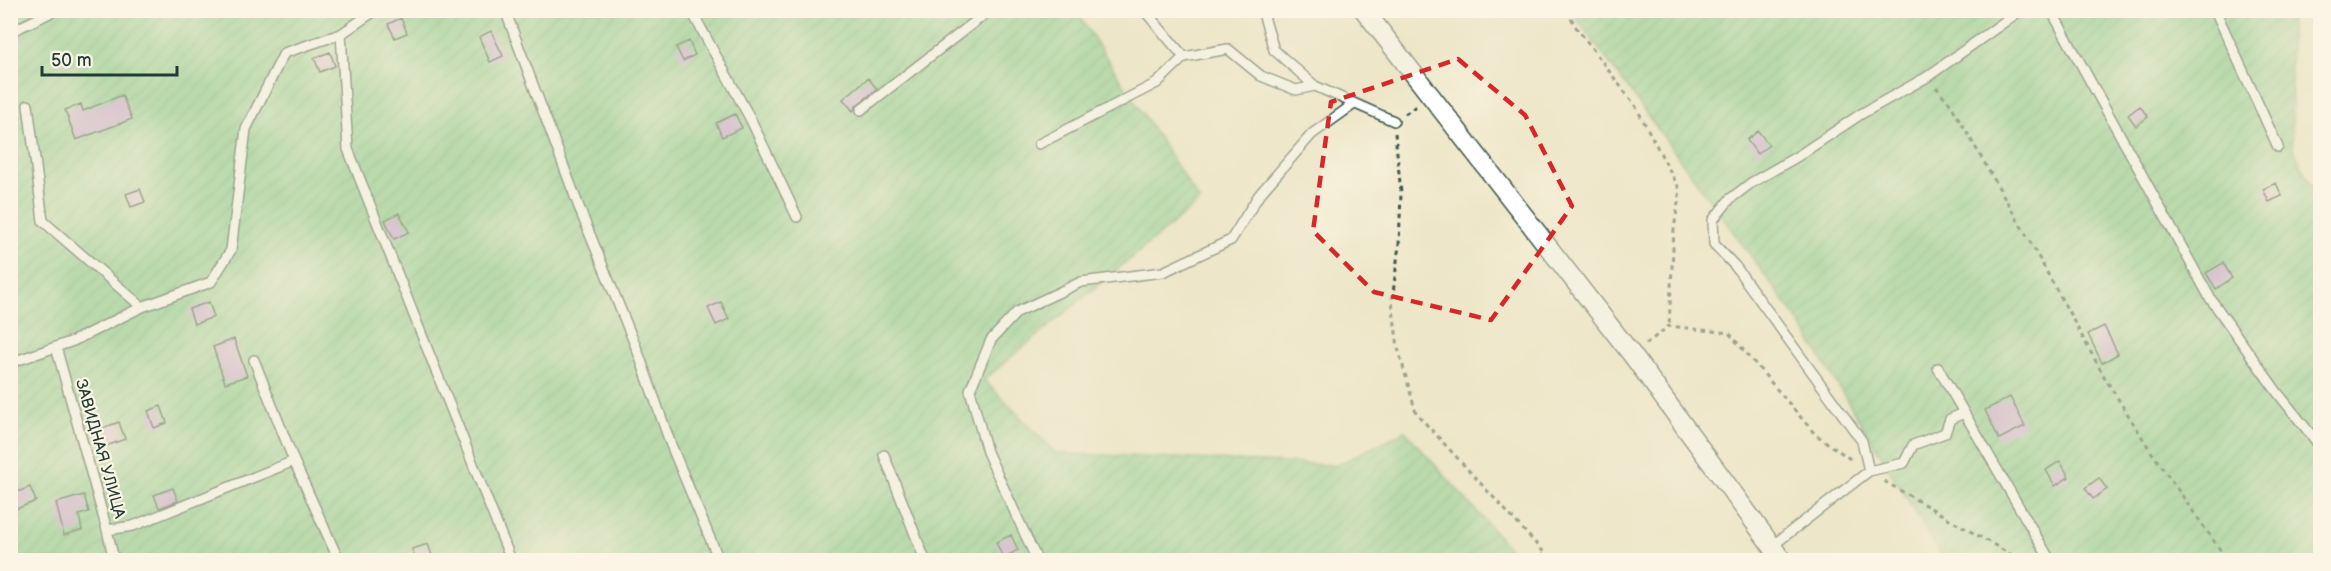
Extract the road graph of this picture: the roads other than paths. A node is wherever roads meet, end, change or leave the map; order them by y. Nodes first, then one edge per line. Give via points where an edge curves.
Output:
1 (56, 10) edge
2 (376, 10) edge
3 (505, 10) edge
4 (691, 10) edge
5 (990, 10) edge
6 (1144, 10) edge
7 (1262, 10) edge
8 (1364, 10) edge
9 (2021, 10) edge
10 (2051, 10) edge
11 (2215, 10) edge
12 (10, 32) edge
13 (341, 34) junction
14 (1184, 57) junction
15 (1315, 86) junction
16 (1354, 104) junction
17 (28, 105) dead end
18 (861, 110) dead end
19 (1394, 122) road end
20 (1040, 144) dead end
21 (2278, 147) dead end
22 (797, 217) dead end
23 (142, 307) junction
24 (56, 347) junction
25 (254, 360) dead end
26 (10, 363) edge
27 (1938, 368) dead end
28 (1964, 413) junction
29 (2320, 446) edge
30 (884, 456) dead end
31 (294, 461) junction
32 (1869, 471) junction
33 (107, 530) junction
34 (1777, 553) edge
35 (114, 561) edge
36 (335, 561) edge
37 (511, 561) edge
38 (719, 561) edge
39 (925, 561) edge
40 (1038, 561) edge
41 (2050, 561) edge

1 - 12 lane
2 - 13 lane
3 - 38 lane
4 - 22 lane via 752,120
5 - 18 lane
6 - 14 lane
7 - 15 lane via 1274,50
8 - 34 street via 1633,356
9 - 32 lane via 1927,77 1751,183 1730,199 1713,220 1714,244 1735,266 1862,441
10 - 29 lane via 2210,298
11 - 21 lane
13 - 23 lane via 284,53 246,129 231,250 211,282
13 - 37 lane via 348,148
14 - 15 lane via 1228,49 1261,76 1296,90
14 - 20 lane via 1157,83
15 - 16 lane
16 - 19 lane
16 - 40 lane via 1312,134 1259,195 1231,240 1163,272 1081,282 1017,312 991,340 970,390 987,452
17 - 23 lane via 43,221
23 - 24 lane
24 - 26 lane
24 - 33 lane, ЗАВИДНАЯ УЛИЦА
25 - 31 lane
27 - 28 lane
28 - 32 lane via 1950,419 1945,434 1913,445 1904,463
28 - 41 lane
30 - 39 lane
31 - 33 lane via 133,526
31 - 36 lane via 336,554
32 - 34 lane
33 - 35 lane, ЗАВИДНАЯ УЛИЦА

